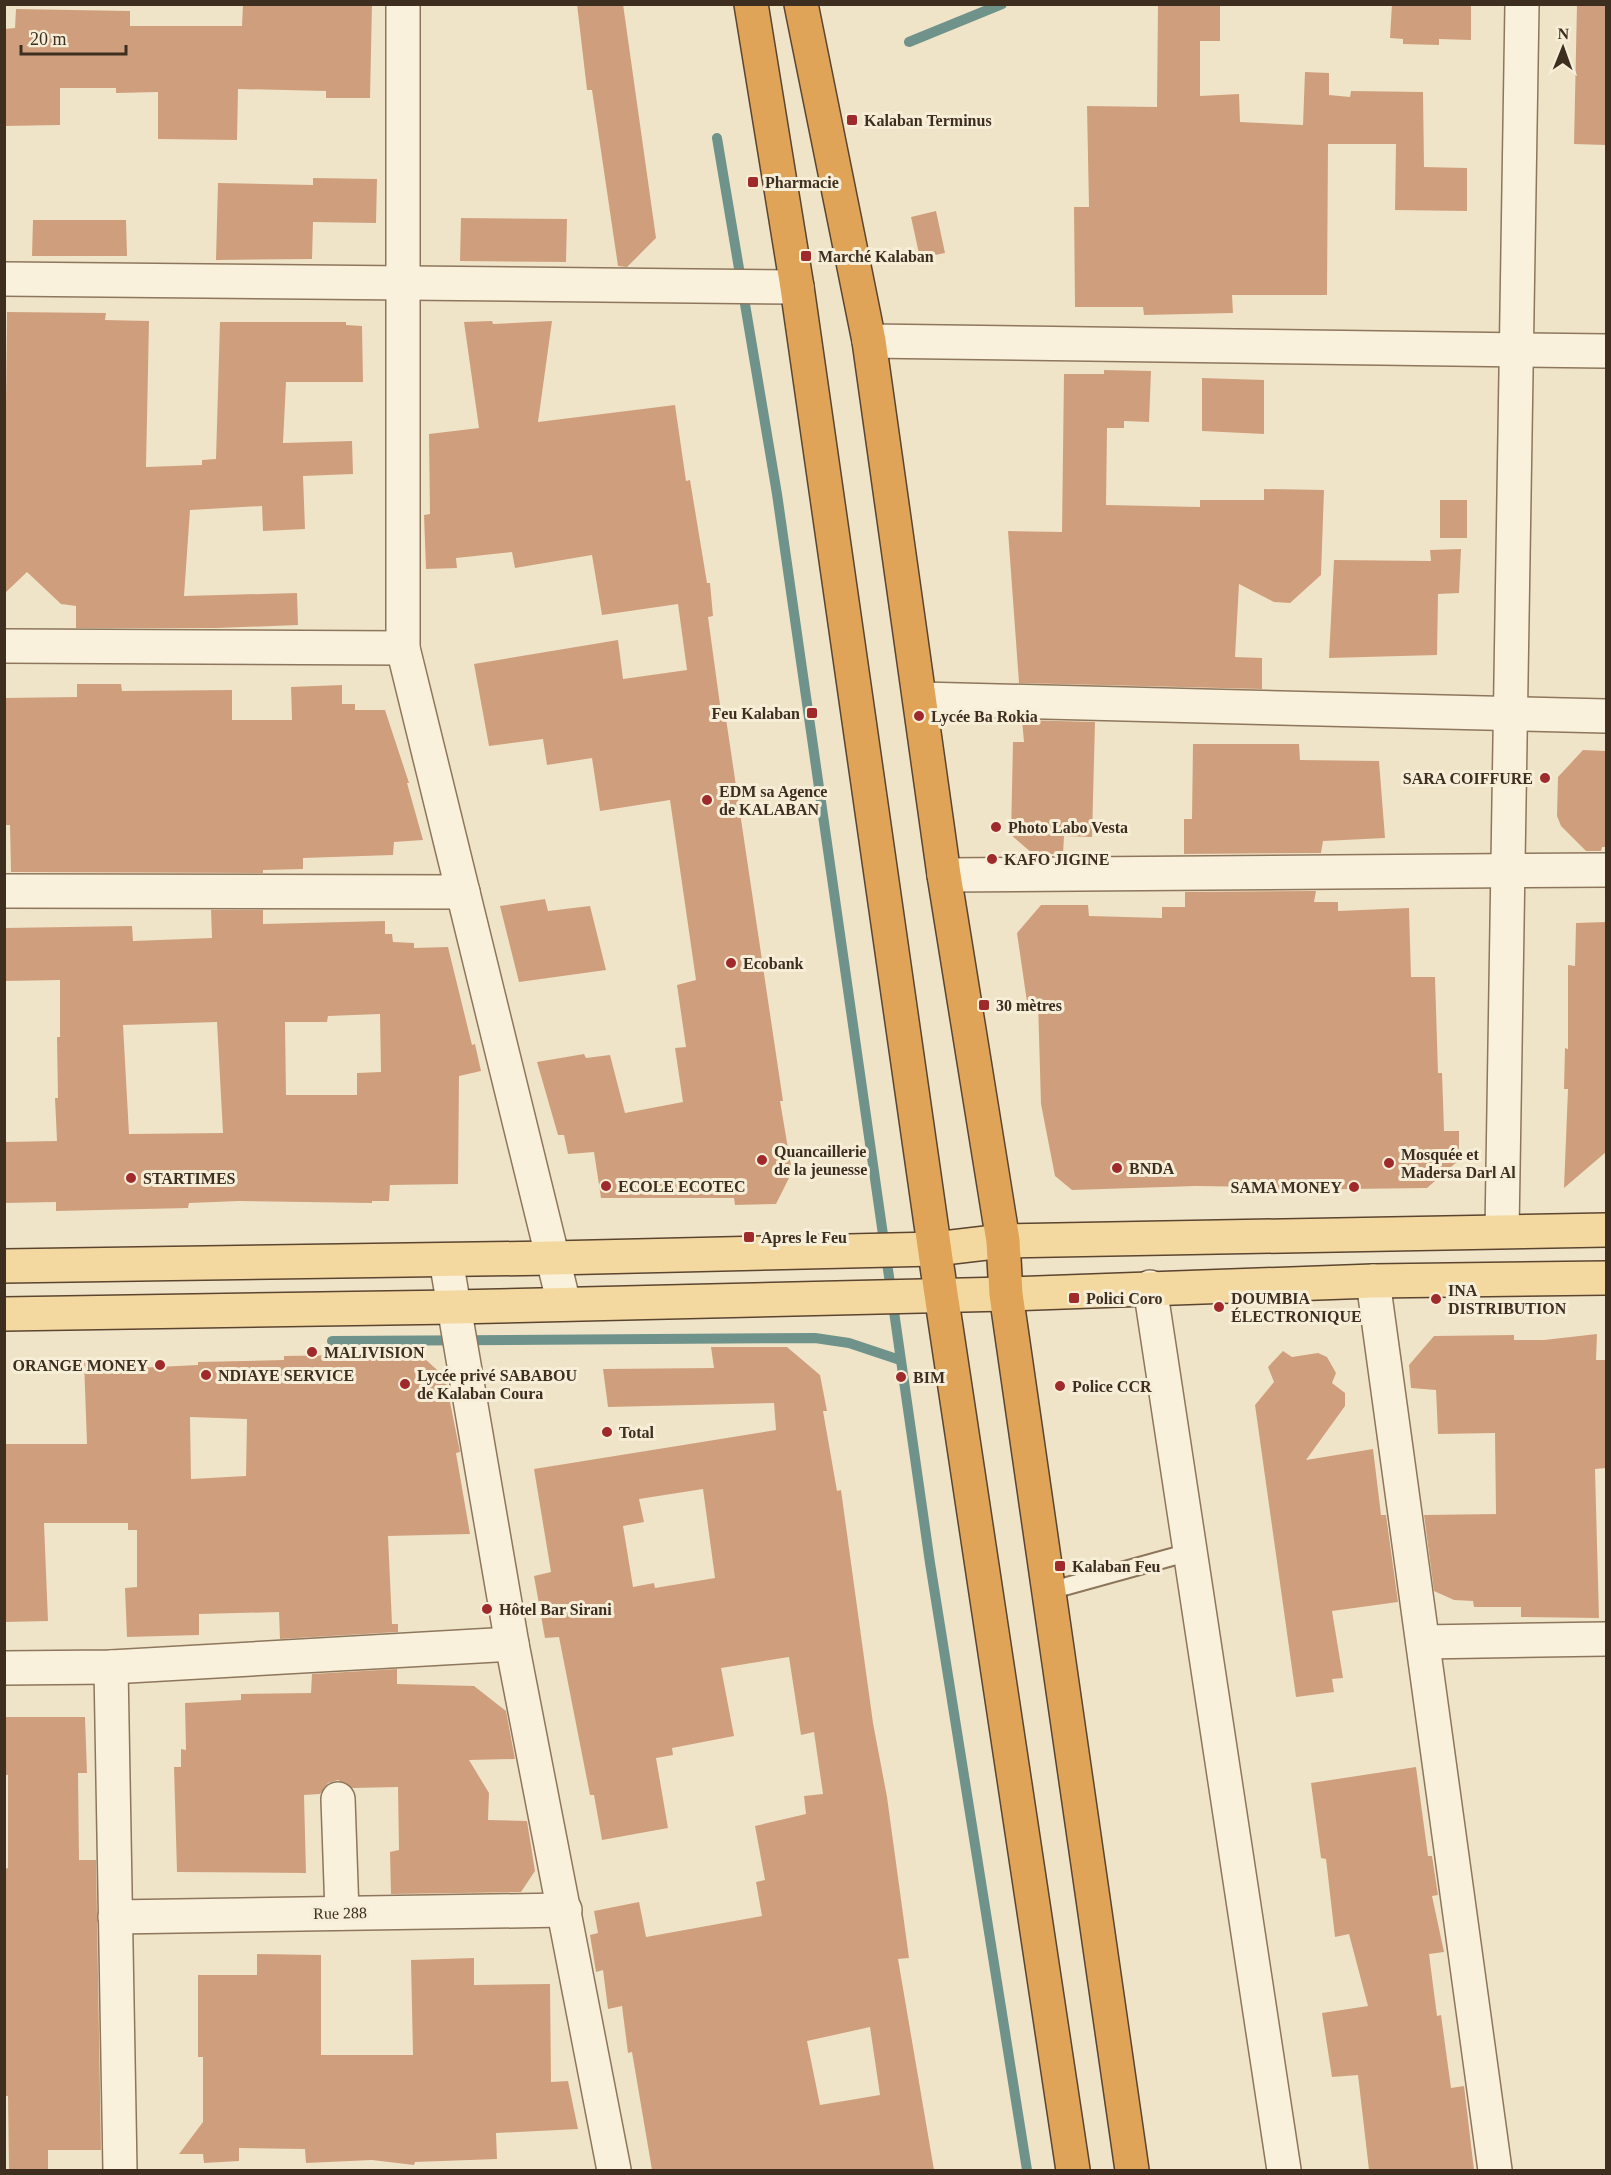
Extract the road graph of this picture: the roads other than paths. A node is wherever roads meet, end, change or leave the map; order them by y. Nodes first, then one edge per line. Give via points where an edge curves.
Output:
1 (403, 4) edge
2 (751, 4) edge
3 (801, 4) edge
4 (1522, 4) edge
5 (4, 279) edge
6 (403, 283) junction
7 (797, 287) junction
8 (869, 341) junction
9 (1516, 350) junction
10 (1606, 351) edge
11 (4, 646) edge
12 (403, 648) junction
13 (921, 699) junction
14 (1510, 713) junction
15 (1606, 716) edge
16 (1606, 870) edge
17 (1508, 871) junction
18 (944, 875) junction
19 (4, 891) edge
20 (463, 892) junction
21 (1606, 1230) edge
22 (1502, 1231) junction
23 (1003, 1241) junction
24 (935, 1249) junction
25 (552, 1258) junction
26 (446, 1260) junction
27 (4, 1266) edge
28 (1606, 1278) edge
29 (1373, 1281) junction
30 (1150, 1287) junction
31 (1006, 1293) junction
32 (941, 1294) junction
33 (564, 1304) junction
34 (454, 1307) junction
35 (4, 1314) edge
36 (1190, 1552) junction
37 (1049, 1591) junction
38 (1606, 1639) edge
39 (1423, 1642) junction
40 (512, 1644) junction
41 (111, 1666) junction
42 (4, 1668) edge
43 (338, 1799) dead end
44 (565, 1910) junction
45 (342, 1913) junction
46 (115, 1917) junction
47 (120, 2170) edge
48 (614, 2170) edge
49 (1073, 2170) edge
50 (1132, 2170) edge
51 (1284, 2170) edge
52 (1495, 2170) edge

1 - 6 street
2 - 7 highway
3 - 8 highway
4 - 9 street
5 - 6 street
6 - 7 street
6 - 12 street
7 - 24 highway
8 - 9 street
8 - 13 highway
9 - 10 street
9 - 14 street
11 - 12 street
12 - 20 street
13 - 14 street
13 - 18 highway
14 - 15 street
14 - 17 street
16 - 17 street
17 - 18 street
17 - 22 street
18 - 23 highway
19 - 20 street
20 - 25 street
21 - 22 main road
22 - 23 main road
23 - 24 main road
23 - 31 highway
24 - 25 main road
24 - 32 highway
25 - 26 main road
25 - 33 street
26 - 27 main road
26 - 34 street
28 - 29 main road
29 - 30 main road
29 - 39 street
30 - 31 main road
30 - 36 street
31 - 32 main road
31 - 37 highway
32 - 33 main road
32 - 49 highway
33 - 34 main road
34 - 35 main road
34 - 40 street
36 - 37 lane
36 - 51 street
37 - 50 highway
38 - 39 street
39 - 52 street
40 - 41 street
40 - 44 street
41 - 42 street
41 - 46 street
43 - 45 street
44 - 45 street, Rue 288
44 - 48 street
45 - 46 street, Rue 288
46 - 47 street

